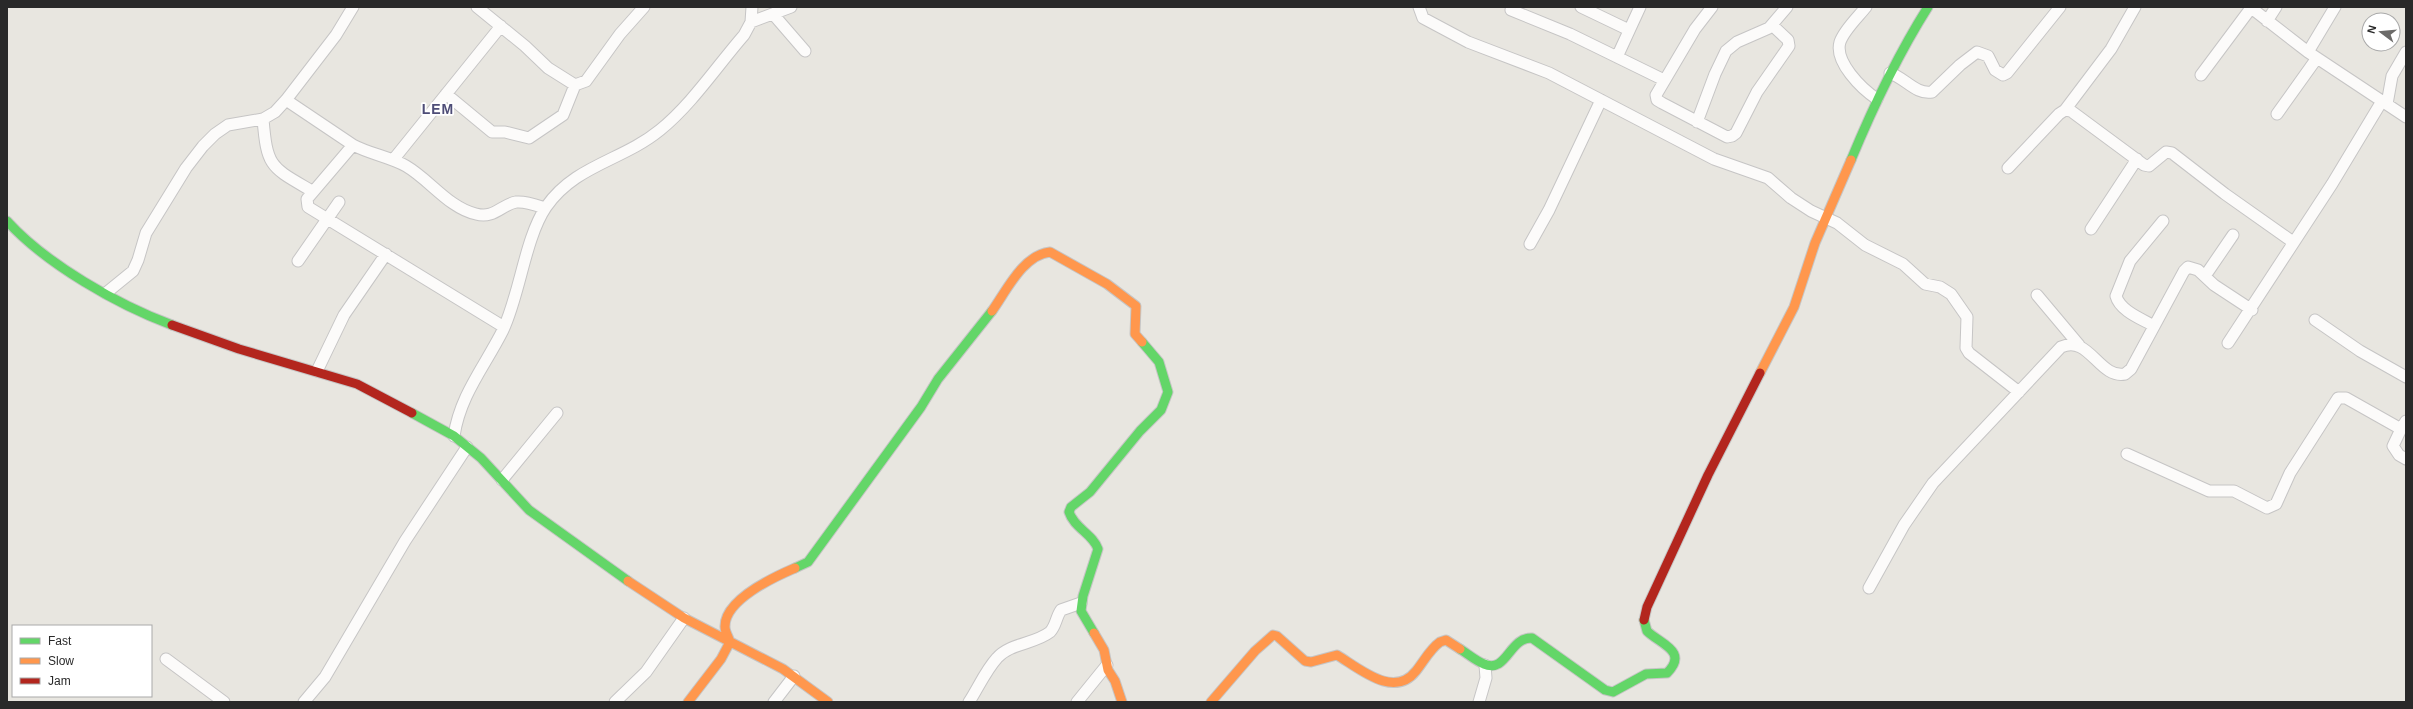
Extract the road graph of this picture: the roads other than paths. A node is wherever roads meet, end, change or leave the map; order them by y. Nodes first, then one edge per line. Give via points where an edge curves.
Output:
1 (353, 7) edge
2 (477, 7) edge
3 (644, 7) edge
4 (752, 7) edge
5 (791, 7) edge
6 (1419, 7) edge
7 (1580, 7) edge
8 (1640, 7) edge
9 (1712, 7) edge
10 (1787, 7) edge
11 (1866, 7) edge
12 (1928, 7) edge
13 (2060, 7) edge
14 (2135, 7) edge
15 (2250, 7) edge
16 (2276, 7) edge
17 (2335, 7) edge
18 (1511, 10) dead end
19 (773, 14) junction
20 (2266, 21) junction
21 (751, 22) junction
22 (1772, 25) junction
23 (501, 26) junction
24 (1629, 30) junction
25 (805, 52) dead end
26 (2406, 52) edge
27 (2313, 55) junction
28 (1617, 56) junction
29 (1890, 73) junction
30 (2202, 75) dead end
31 (1664, 80) junction
32 (575, 85) junction
33 (446, 94) junction
34 (1877, 99) junction
35 (286, 100) junction
36 (1601, 100) junction
37 (2384, 103) junction
38 (2065, 110) junction
39 (2277, 114) dead end
40 (2406, 117) edge
41 (263, 119) junction
42 (1697, 122) junction
43 (353, 145) junction
44 (2137, 159) junction
45 (393, 160) junction
46 (2008, 168) dead end
47 (312, 191) junction
48 (339, 202) dead end
49 (545, 208) junction
50 (1826, 218) junction
51 (326, 219) junction
52 (7, 221) edge
53 (2163, 221) dead end
54 (2091, 229) dead end
55 (2233, 235) dead end
56 (2293, 242) junction
57 (1530, 244) dead end
58 (386, 254) junction
59 (298, 261) dead end
60 (2205, 276) junction
61 (106, 293) junction
62 (2037, 295) dead end
63 (2252, 310) junction
64 (2315, 320) dead end
65 (2154, 326) junction
66 (504, 327) junction
67 (2228, 343) dead end
68 (2079, 345) junction
69 (317, 371) junction
70 (2406, 377) edge
71 (2019, 392) junction
72 (557, 413) dead end
73 (2404, 425) edge
74 (454, 436) junction
75 (467, 447) junction
76 (2127, 454) dead end
77 (2406, 459) edge
78 (502, 480) junction
79 (1869, 588) dead end
80 (1081, 603) junction
81 (684, 618) junction
82 (730, 642) junction
83 (166, 659) dead end
84 (1107, 665) junction
85 (1485, 665) junction
86 (794, 676) junction
87 (1613, 697) edge
88 (224, 702) edge
89 (304, 702) edge
90 (615, 702) edge
91 (688, 702) edge
92 (774, 702) edge
93 (828, 702) edge
94 (969, 702) edge
95 (1077, 702) edge
96 (1122, 702) edge
97 (1211, 702) edge
98 (1479, 702) edge

1 - 35 street via 336,35
2 - 23 street
3 - 32 street via 620,34 586,81
4 - 21 street
5 - 19 street
6 - 36 street via 1423,18 1458,37 1549,73
7 - 24 street
8 - 24 street
9 - 31 street via 1695,29
10 - 22 street
11 - 34 street via 1843,36 1839,50 1842,60 1858,84
12 - 29 street
13 - 29 street via 2003,75 1995,70 1988,56 1978,52 1960,65 1932,92 1921,92
14 - 38 street via 2111,49
15 - 20 street
15 - 30 street
16 - 20 street
17 - 27 street
18 - 28 street
19 - 21 street
19 - 25 street
20 - 27 street
21 - 49 street via 744,35 680,111 660,130 627,152 585,170 570,180
22 - 42 street via 1737,42 1726,51
22 - 42 street via 1788,40 1789,46 1757,92 1736,133 1727,136
23 - 32 street via 548,68
23 - 33 street
24 - 28 street
26 - 37 street via 2390,80
27 - 37 street
27 - 39 street
28 - 31 street
29 - 34 street
31 - 42 street via 1656,95 1658,100
32 - 33 street via 563,115 529,138 505,132 492,132
33 - 45 street
34 - 50 street
35 - 41 street via 275,112
35 - 43 street
36 - 50 street via 1714,159 1768,178 1791,198
36 - 57 street via 1549,210
37 - 40 street
37 - 56 street
38 - 44 street via 2071,111
38 - 46 street
41 - 47 street via 265,146 271,164 279,172
41 - 61 street via 228,125 203,146 186,168 146,233 133,271
43 - 45 street via 371,154
43 - 47 street
44 - 54 street
44 - 56 street via 2149,166 2166,152 2172,152 2219,190
45 - 49 street via 407,167 466,211 475,214 490,215 514,202 531,203
47 - 51 street via 306,204
48 - 51 street
49 - 66 street
50 - 71 street via 1846,229 1865,245 1903,264 1925,284 1940,287 1951,294 1967,317 1966,348 1969,353
50 - 87 street via 1794,307 1708,475 1647,607 1644,623 1646,632 1671,647 1675,659 1666,673 1646,674
51 - 58 street
51 - 59 street
52 - 61 street via 49,260
53 - 65 street via 2130,261 2116,296 2123,308
55 - 60 street
56 - 63 street
58 - 66 street
58 - 69 street via 344,315
60 - 63 street via 2214,285
60 - 65 street via 2193,267 2184,271
61 - 69 street via 169,325 239,349
62 - 68 street
63 - 67 street
64 - 70 street
65 - 68 street via 2131,369 2125,374 2113,373
66 - 74 street via 462,402
68 - 71 street via 2069,343 2061,347
69 - 74 street via 357,384
71 - 79 street via 1933,484 1904,525
72 - 78 street
73 - 76 street via 2346,398 2338,398 2290,473 2276,504 2268,508 2234,491 2209,491
73 - 77 street via 2393,446 2399,456
74 - 75 street
75 - 78 street
75 - 89 street via 405,541 325,677
78 - 81 street via 529,510
80 - 82 street via 1098,549 1096,543 1072,521 1069,512 1071,507 1090,492 1140,431 1161,410 1168,392 1159,362 1135,334 1136,306 1107,284 1067,259 1050,252 1041,253 1028,261 969,342 938,379 921,407 808,562 769,580 737,603 725,627
80 - 84 street via 1084,619 1104,650
80 - 94 street via 1061,610 1055,626 1049,632 1005,652 998,658
81 - 82 street
81 - 90 street via 637,683
82 - 86 street
82 - 91 street via 721,659
83 - 88 street
84 - 95 street
84 - 96 street
85 - 87 street via 1498,666 1520,639 1526,636
85 - 97 street via 1453,642 1440,641 1408,680 1392,684 1383,682 1337,655 1331,654 1315,662 1302,660 1277,636 1273,636 1255,651
85 - 98 street via 1486,678
86 - 92 street
86 - 93 street

